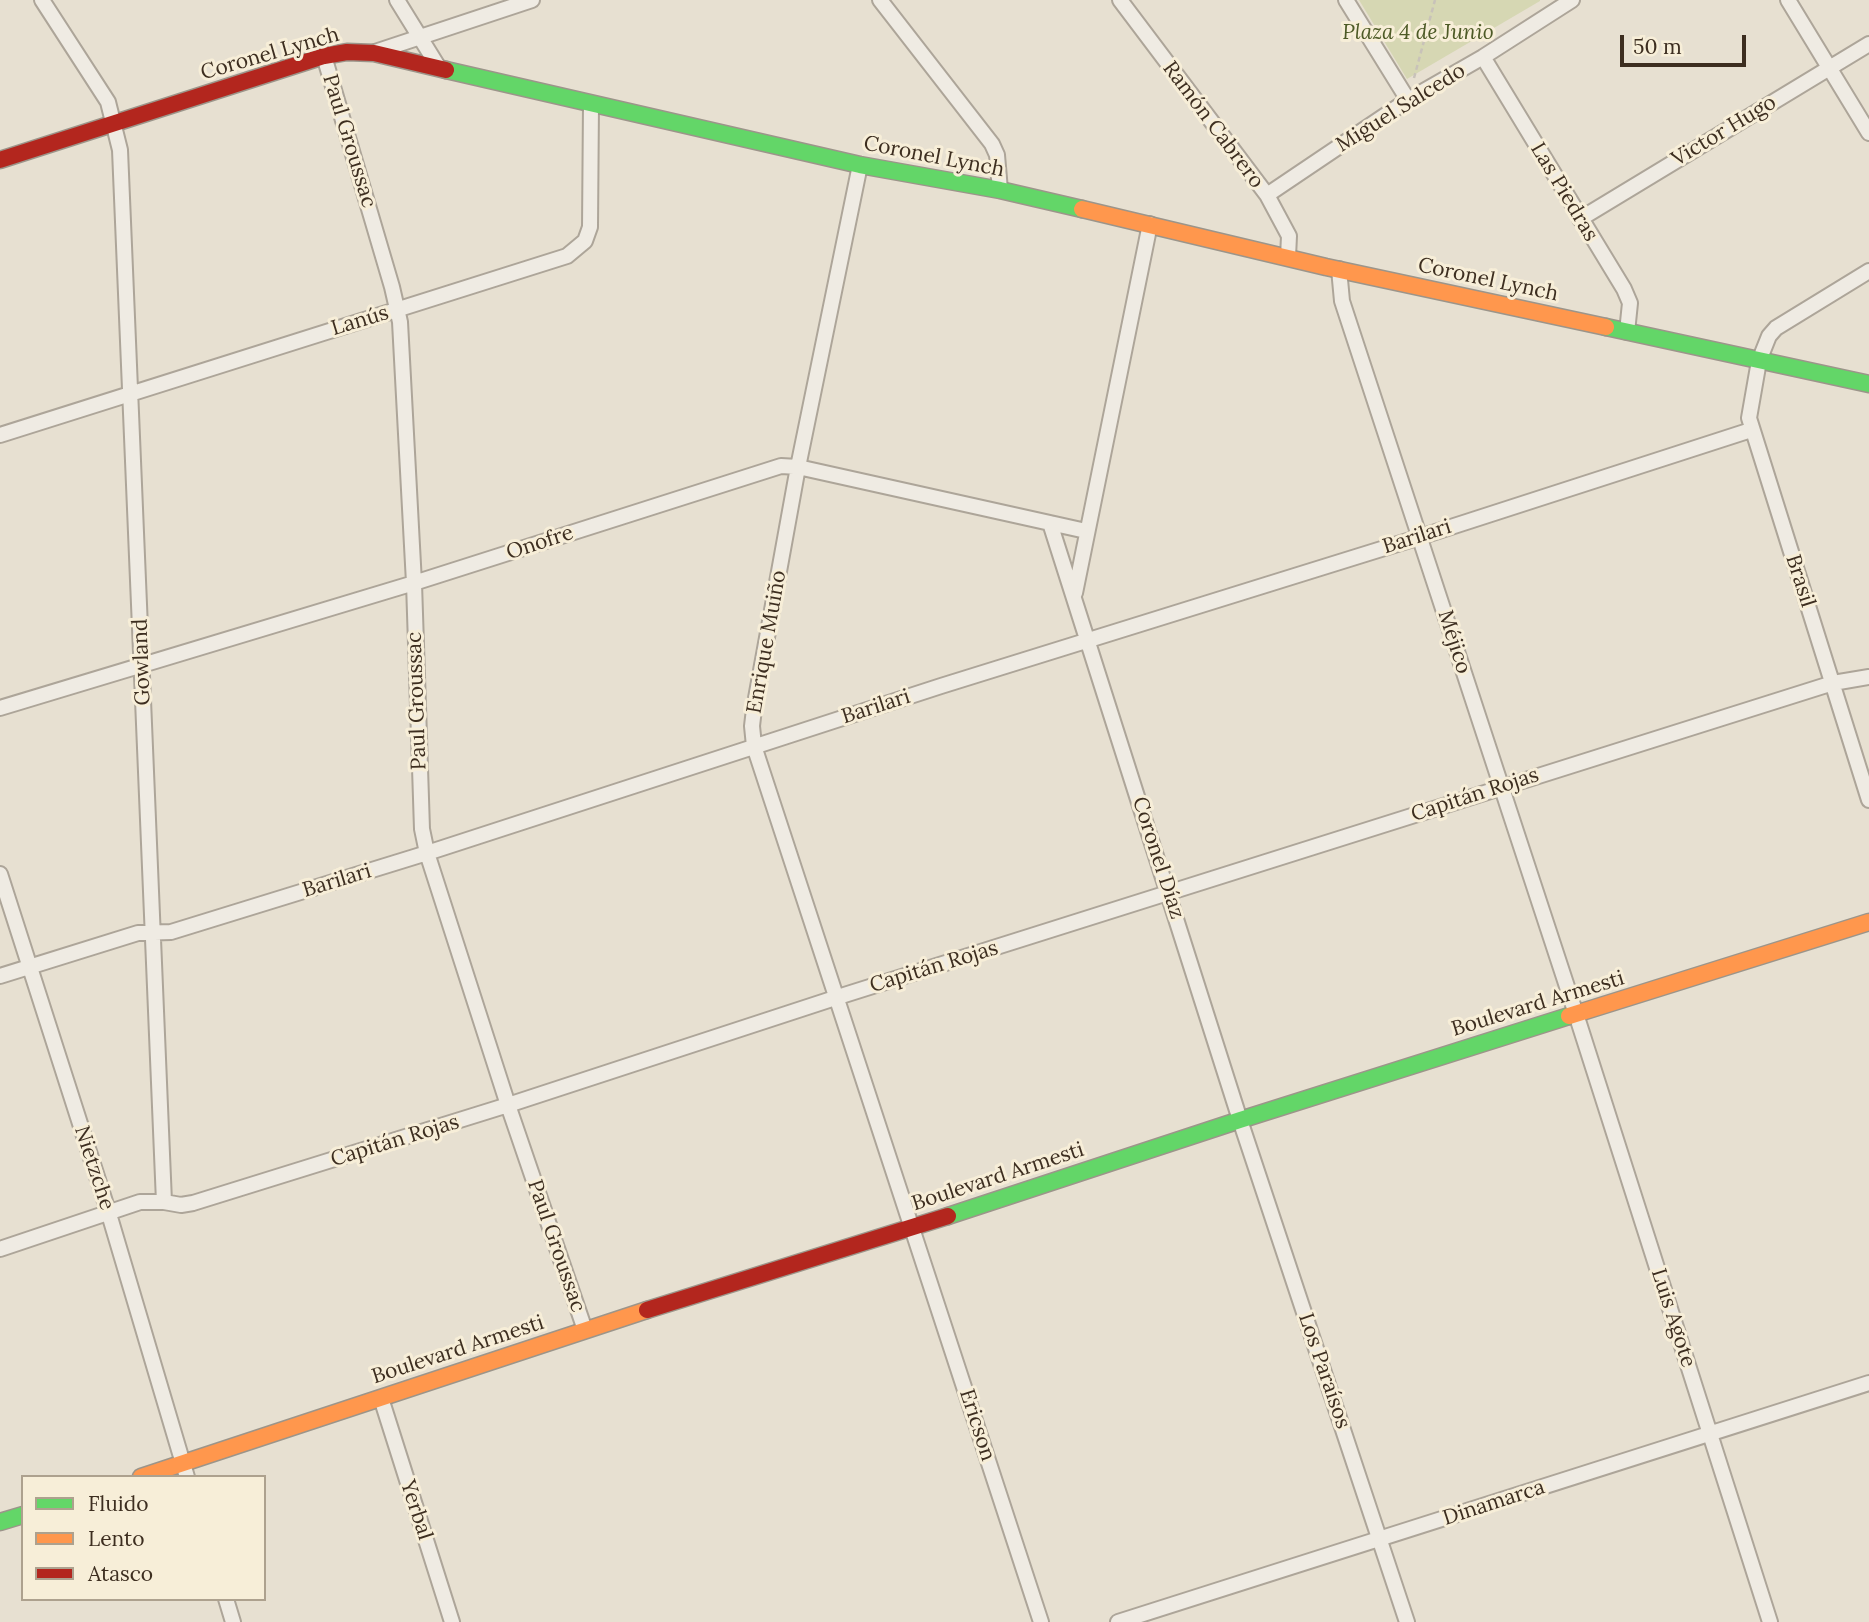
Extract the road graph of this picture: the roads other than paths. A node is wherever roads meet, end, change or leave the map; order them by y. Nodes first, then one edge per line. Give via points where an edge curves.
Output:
1 (42, 0) edge
2 (397, 0) edge
3 (532, 0) edge
4 (880, 0) edge
5 (1120, 0) edge
6 (1346, 0) edge
7 (1788, 0) edge
8 (1566, 1) edge
9 (422, 38) junction
10 (1869, 44) edge
11 (374, 53) junction
12 (324, 56) junction
13 (1483, 57) junction
14 (439, 68) junction
15 (1829, 68) junction
16 (1408, 100) junction
17 (591, 104) junction
18 (115, 124) junction
19 (1869, 133) edge
20 (0, 160) edge
21 (860, 165) junction
22 (1000, 190) junction
23 (1266, 195) junction
24 (1580, 219) junction
25 (1150, 224) junction
26 (1288, 257) junction
27 (1339, 269) junction
28 (1869, 271) edge
29 (398, 309) junction
30 (1627, 332) junction
31 (1759, 361) junction
32 (1869, 384) edge
33 (130, 393) junction
34 (1751, 430) junction
35 (0, 435) edge
36 (798, 467) junction
37 (1050, 523) junction
38 (1086, 531) junction
39 (1420, 537) junction
40 (414, 583) junction
41 (1074, 596) junction
42 (1088, 641) junction
43 (143, 665) junction
44 (1869, 677) edge
45 (1833, 682) junction
46 (0, 708) edge
47 (754, 746) junction
48 (1502, 786) junction
49 (1869, 800) edge
50 (428, 853) junction
51 (0, 874) edge
52 (1170, 894) junction
53 (1869, 922) edge
54 (153, 933) junction
55 (29, 967) junction
56 (0, 976) edge
57 (838, 997) junction
58 (1576, 1014) junction
59 (508, 1105) junction
60 (1240, 1120) junction
61 (164, 1202) junction
62 (109, 1214) junction
63 (913, 1227) junction
64 (0, 1249) edge
65 (585, 1330) junction
66 (1869, 1383) edge
67 (381, 1398) junction
68 (1710, 1433) junction
69 (185, 1470) edge
70 (154, 1475) edge
71 (21, 1516) edge
72 (0, 1522) edge
73 (1381, 1540) junction
74 (227, 1601) edge
75 (233, 1622) edge
76 (452, 1622) edge
77 (1041, 1622) edge
78 (1118, 1622) edge
79 (1407, 1622) edge
80 (1770, 1622) edge

1 - 18 street, Gowland via 108,102
2 - 9 street
3 - 9 street
4 - 22 street via 992,144
5 - 23 street, Ramón Cabrero
6 - 16 street
7 - 15 street
8 - 13 street, Miguel Salcedo
9 - 11 street
9 - 14 street
10 - 15 street, Victor Hugo
11 - 12 street, Coronel Lynch
11 - 14 street, Coronel Lynch
12 - 18 street, Coronel Lynch
12 - 29 street, Paul Groussac
13 - 16 street, Miguel Salcedo
13 - 24 street, Las Piedras
14 - 17 street, Coronel Lynch
15 - 19 street
15 - 24 street, Victor Hugo
16 - 23 street, Miguel Salcedo
17 - 21 street, Coronel Lynch
17 - 29 street, Lanús via 590,227 585,241 567,256
18 - 20 street, Coronel Lynch
18 - 33 street, Gowland via 120,150
21 - 22 street, Coronel Lynch
21 - 36 street, Enrique Muiño
22 - 25 street, Coronel Lynch
23 - 26 street, Ramón Cabrero via 1289,236
24 - 30 street, Las Piedras via 1627,296
25 - 26 street, Coronel Lynch
25 - 38 street, Coronel Díaz
26 - 27 street, Coronel Lynch
27 - 30 street, Coronel Lynch
27 - 39 street, Méjico via 1342,301
28 - 31 street, Brasil via 1776,328
29 - 33 street, Lanús
29 - 40 street, Paul Groussac
30 - 31 street, Coronel Lynch
31 - 32 street, Coronel Lynch
31 - 34 street, Brasil via 1749,409
33 - 35 street, Lanús
33 - 43 street, Gowland
34 - 39 street, Barilari
34 - 45 street, Brasil
36 - 37 street, Onofre
36 - 40 street, Onofre via 769,469
36 - 47 street, Enrique Muiño via 754,709
37 - 38 street, Onofre
37 - 41 street, Coronel Díaz
38 - 41 street, Coronel Díaz
39 - 42 street, Barilari
39 - 48 street, Méjico
40 - 43 street, Onofre
40 - 50 street, Paul Groussac via 420,814
41 - 42 street, Coronel Díaz
42 - 47 street, Barilari
42 - 52 street, Coronel Díaz
43 - 46 street, Onofre
43 - 54 street, Gowland
44 - 45 street, Capitán Rojas
45 - 48 street, Capitán Rojas
45 - 49 street, Brasil
47 - 50 street, Barilari
47 - 57 street, Enrique Muiño
48 - 52 street, Capitán Rojas
48 - 58 street, Méjico
50 - 54 street, Barilari via 172,932
50 - 59 street, Paul Groussac
51 - 55 street, Nietzche
52 - 57 street, Capitán Rojas
52 - 60 street, Coronel Díaz
53 - 58 street, Boulevard Armesti
54 - 55 street, Barilari via 138,933
54 - 61 street, Gowland
55 - 56 street, Barilari
55 - 62 street, Nietzche
57 - 59 street, Capitán Rojas
57 - 63 street, Enrique Muiño
58 - 60 street, Boulevard Armesti
58 - 68 street, Luis Agote
59 - 61 street, Capitán Rojas via 194,1203
59 - 65 street, Paul Groussac
60 - 63 street, Boulevard Armesti
60 - 73 street, Los Paraísos
61 - 62 street, Capitán Rojas via 141,1202
62 - 64 street, Capitán Rojas
62 - 69 street, Nietzche
63 - 65 street, Boulevard Armesti
63 - 77 street, Ericson
65 - 67 street, Boulevard Armesti
66 - 68 street, Dinamarca
67 - 69 street, Boulevard Armesti
67 - 76 street, Yerbal
68 - 73 street, Dinamarca
68 - 80 street, Luis Agote
69 - 70 street, Boulevard Armesti
71 - 72 street
73 - 78 street, Dinamarca
73 - 79 street, Los Paraísos
74 - 75 street

